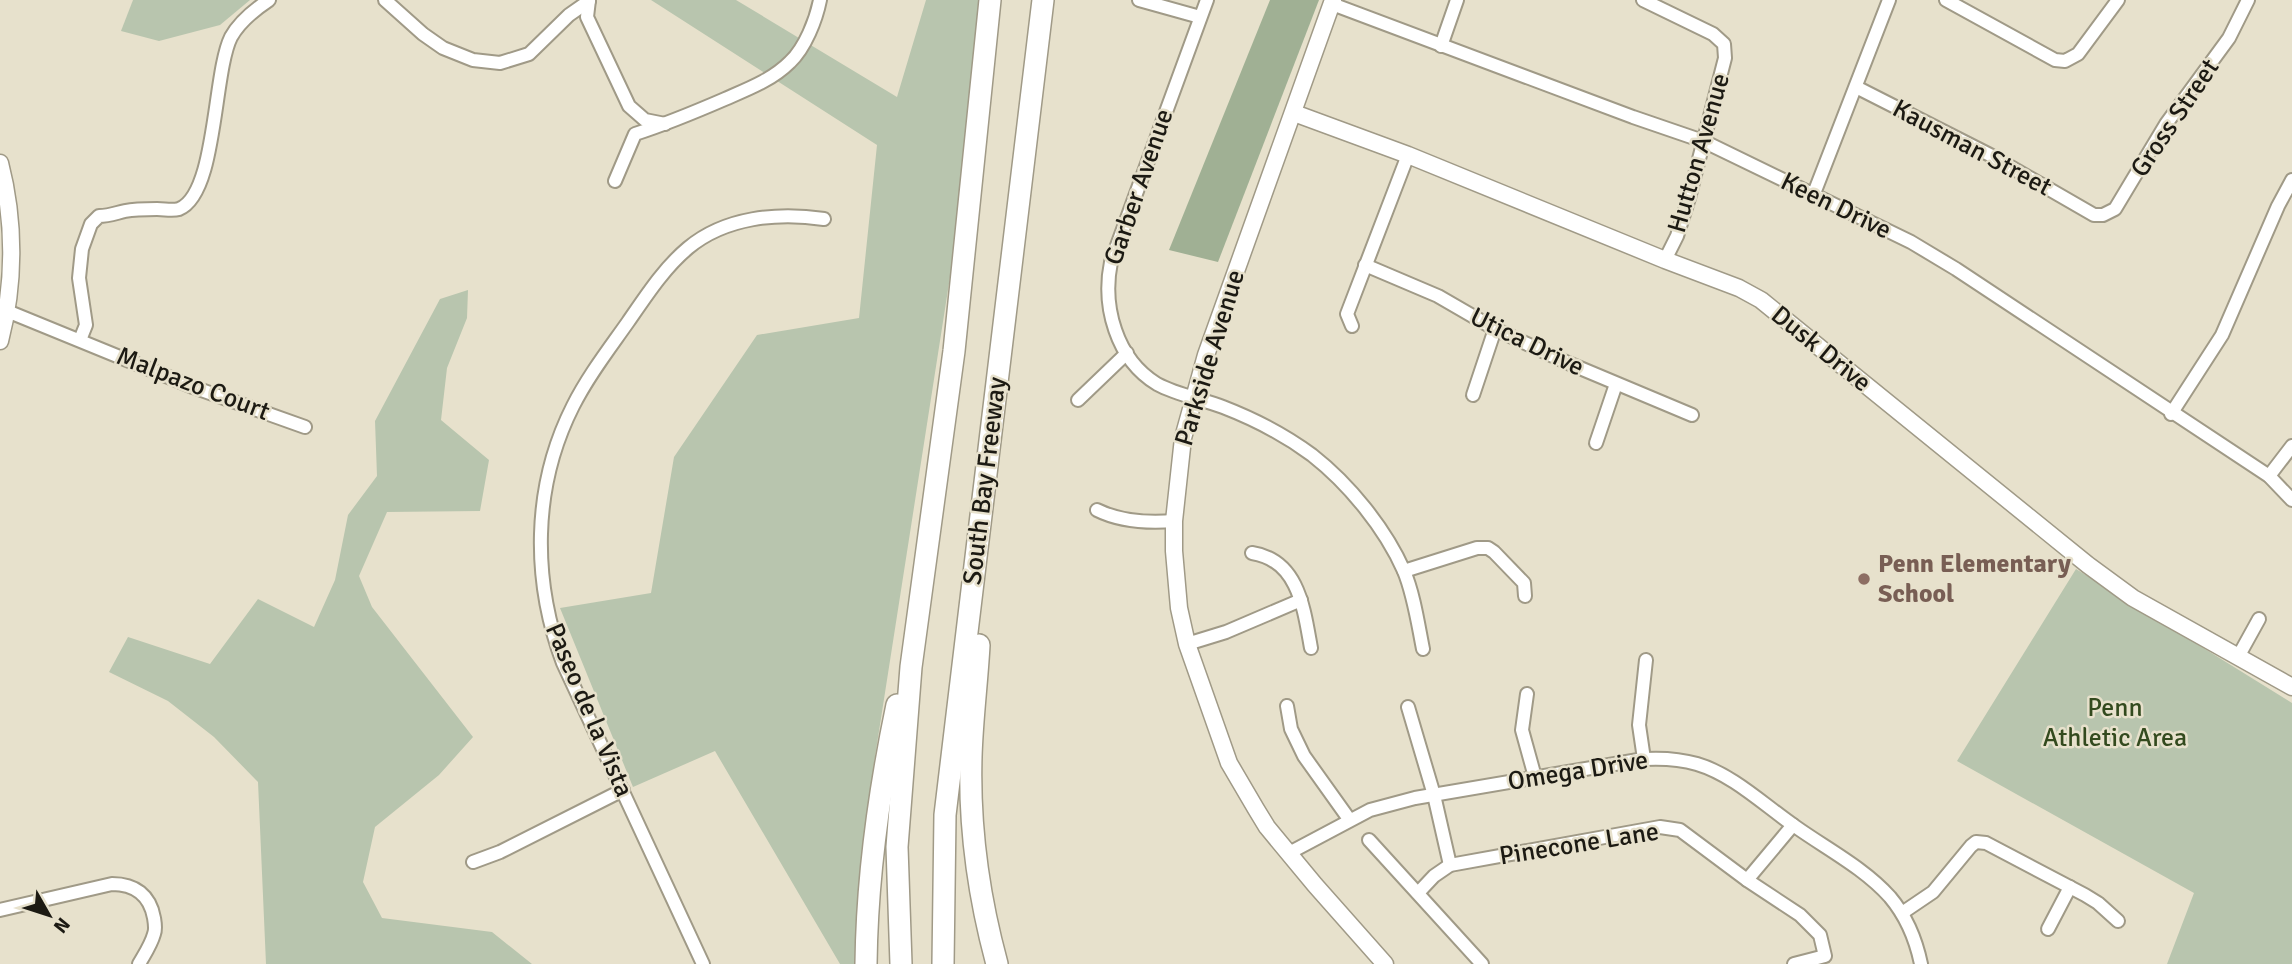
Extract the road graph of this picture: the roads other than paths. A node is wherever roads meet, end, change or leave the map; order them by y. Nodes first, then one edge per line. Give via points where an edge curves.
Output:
1 (269, 0) edge
2 (385, 0) edge
3 (589, 0) edge
4 (820, 0) edge
5 (989, 0) edge
6 (1043, 0) edge
7 (1139, 0) edge
8 (1207, 0) edge
9 (1457, 0) edge
10 (1643, 0) edge
11 (1889, 0) edge
12 (1946, 0) edge
13 (2118, 0) edge
14 (2248, 0) edge
15 (1332, 2) edge
16 (1200, 17) junction
17 (1441, 46) junction
18 (1856, 87) junction
19 (1294, 113) junction
20 (669, 123) junction
21 (1703, 141) junction
22 (1408, 155) junction
23 (0, 163) edge
24 (2292, 180) edge
25 (615, 181) dead end
26 (1813, 196) junction
27 (2088, 211) joint
28 (824, 219) dead end
29 (1665, 260) junction
30 (1365, 265) junction
31 (7, 312) junction
32 (1352, 326) dead end
33 (1495, 329) junction
34 (80, 340) junction
35 (0, 341) edge
36 (1127, 353) junction
37 (1616, 384) junction
38 (1473, 395) dead end
39 (1193, 397) junction
40 (1078, 400) dead end
41 (2171, 414) junction
42 (1692, 415) dead end
43 (305, 427) dead end
44 (1596, 443) dead end
45 (2292, 446) edge
46 (987, 461) junction
47 (2269, 476) junction
48 (2292, 500) edge
49 (1097, 510) dead end
50 (1174, 521) junction
51 (1252, 553) dead end
52 (1404, 571) junction
53 (1525, 596) dead end
54 (1301, 600) junction
55 (2259, 619) dead end
56 (1187, 645) junction
57 (1311, 648) dead end
58 (1423, 649) dead end
59 (2238, 657) junction
60 (1646, 660) dead end
61 (911, 667) junction
62 (2292, 687) edge
63 (1527, 694) dead end
64 (1287, 706) dead end
65 (1409, 707) dead end
66 (1644, 760) junction
67 (1535, 777) junction
68 (623, 790) junction
69 (1434, 795) junction
70 (1349, 819) junction
71 (1793, 825) junction
72 (1369, 840) dead end
73 (1289, 853) junction
74 (473, 862) dead end
75 (1450, 865) junction
76 (1747, 880) junction
77 (2070, 887) junction
78 (1418, 893) junction
79 (0, 910) edge
80 (1902, 913) junction
81 (2118, 921) dead end
82 (2049, 929) dead end
83 (139, 964) edge
84 (703, 964) edge
85 (866, 964) edge
86 (901, 964) edge
87 (943, 964) edge
88 (997, 964) edge
89 (1385, 964) edge
90 (1482, 964) edge
91 (1794, 964) edge
92 (1921, 964) edge

1 - 34 street via 242,21 225,53 208,159 189,201 173,210 99,216 91,225 79,278 86,325
2 - 3 street via 443,48 492,63 529,54
3 - 20 street via 587,17 629,106 645,120
4 - 20 street via 790,63 765,81
5 - 61 highway, South Bay Freeway via 954,351
6 - 46 highway, South Bay Freeway
7 - 16 street
8 - 16 street, Garber Avenue
9 - 17 street
10 - 21 street, Hutton Avenue via 1713,34 1724,44 1725,58
11 - 18 street
12 - 13 street via 2055,60 2065,61 2078,54
14 - 27 street, Gross Street via 2229,38 2166,124 2115,209 2103,215
15 - 17 street, Keen Drive
15 - 19 main road, Parkside Avenue
16 - 36 street, Garber Avenue via 1111,262 1109,309
17 - 21 street, Keen Drive
18 - 26 street
18 - 27 street, Kausman Street
19 - 22 main road, Dusk Drive
19 - 39 main road, Parkside Avenue
20 - 25 street via 635,134
21 - 26 street, Keen Drive
21 - 29 street, Hutton Avenue via 1677,236
22 - 29 main road, Dusk Drive
22 - 30 street
23 - 31 main road via 10,235
24 - 41 street via 2222,335
26 - 41 street, Keen Drive via 1911,242
28 - 68 street, Paseo de la Vista via 760,218 728,226 689,247 649,292 592,373 556,446 541,526 546,605 563,663
29 - 59 main road, Dusk Drive via 1761,300 2088,565 2133,598
30 - 32 street via 1347,314
30 - 33 street, Utica Drive via 1438,296
31 - 34 street, Malpazo Court
31 - 35 main road
33 - 37 street, Utica Drive
33 - 38 street
34 - 43 street, Malpazo Court
36 - 39 street, Garber Avenue via 1159,385
36 - 40 street
37 - 42 street, Utica Drive
37 - 44 street
39 - 50 main road, Parkside Avenue via 1183,438
39 - 52 street, Garber Avenue via 1274,430 1314,457 1360,502
41 - 47 street, Keen Drive
45 - 47 street
46 - 87 highway, South Bay Freeway via 945,815
46 - 88 highway via 971,759 975,852
47 - 48 street, Keen Drive
49 - 50 street via 1110,517 1152,523
50 - 56 main road, Parkside Avenue
51 - 54 street via 1278,562 1296,584
52 - 53 street via 1488,548 1524,583
52 - 58 street, Garber Avenue
54 - 56 street
54 - 57 street
55 - 59 street
56 - 73 main road, Parkside Avenue via 1229,763 1267,827
59 - 62 main road, Dusk Drive
60 - 66 street via 1639,725
61 - 85 highway via 898,700 879,798 868,892
61 - 86 highway, South Bay Freeway via 897,847
63 - 67 street via 1522,730
64 - 70 street via 1291,729 1304,756
65 - 69 street
66 - 67 street, Omega Drive
66 - 71 street, Omega Drive via 1698,764 1730,779
67 - 69 street, Omega Drive
68 - 74 street
68 - 84 street, Paseo de la Vista
69 - 70 street, Omega Drive
69 - 75 street
70 - 73 street, Omega Drive
71 - 76 street
71 - 80 street, Omega Drive via 1864,874
72 - 78 street
73 - 89 main road, Parkside Avenue
75 - 76 street, Pinecone Lane via 1660,827 1680,830
75 - 78 street, Pinecone Lane
76 - 91 street, Pinecone Lane via 1800,915 1820,935 1825,956
77 - 80 street via 1976,842 1933,892
77 - 81 street
77 - 82 street
78 - 90 street
79 - 83 street via 124,884 138,890 152,907 156,928
80 - 92 street, Omega Drive

